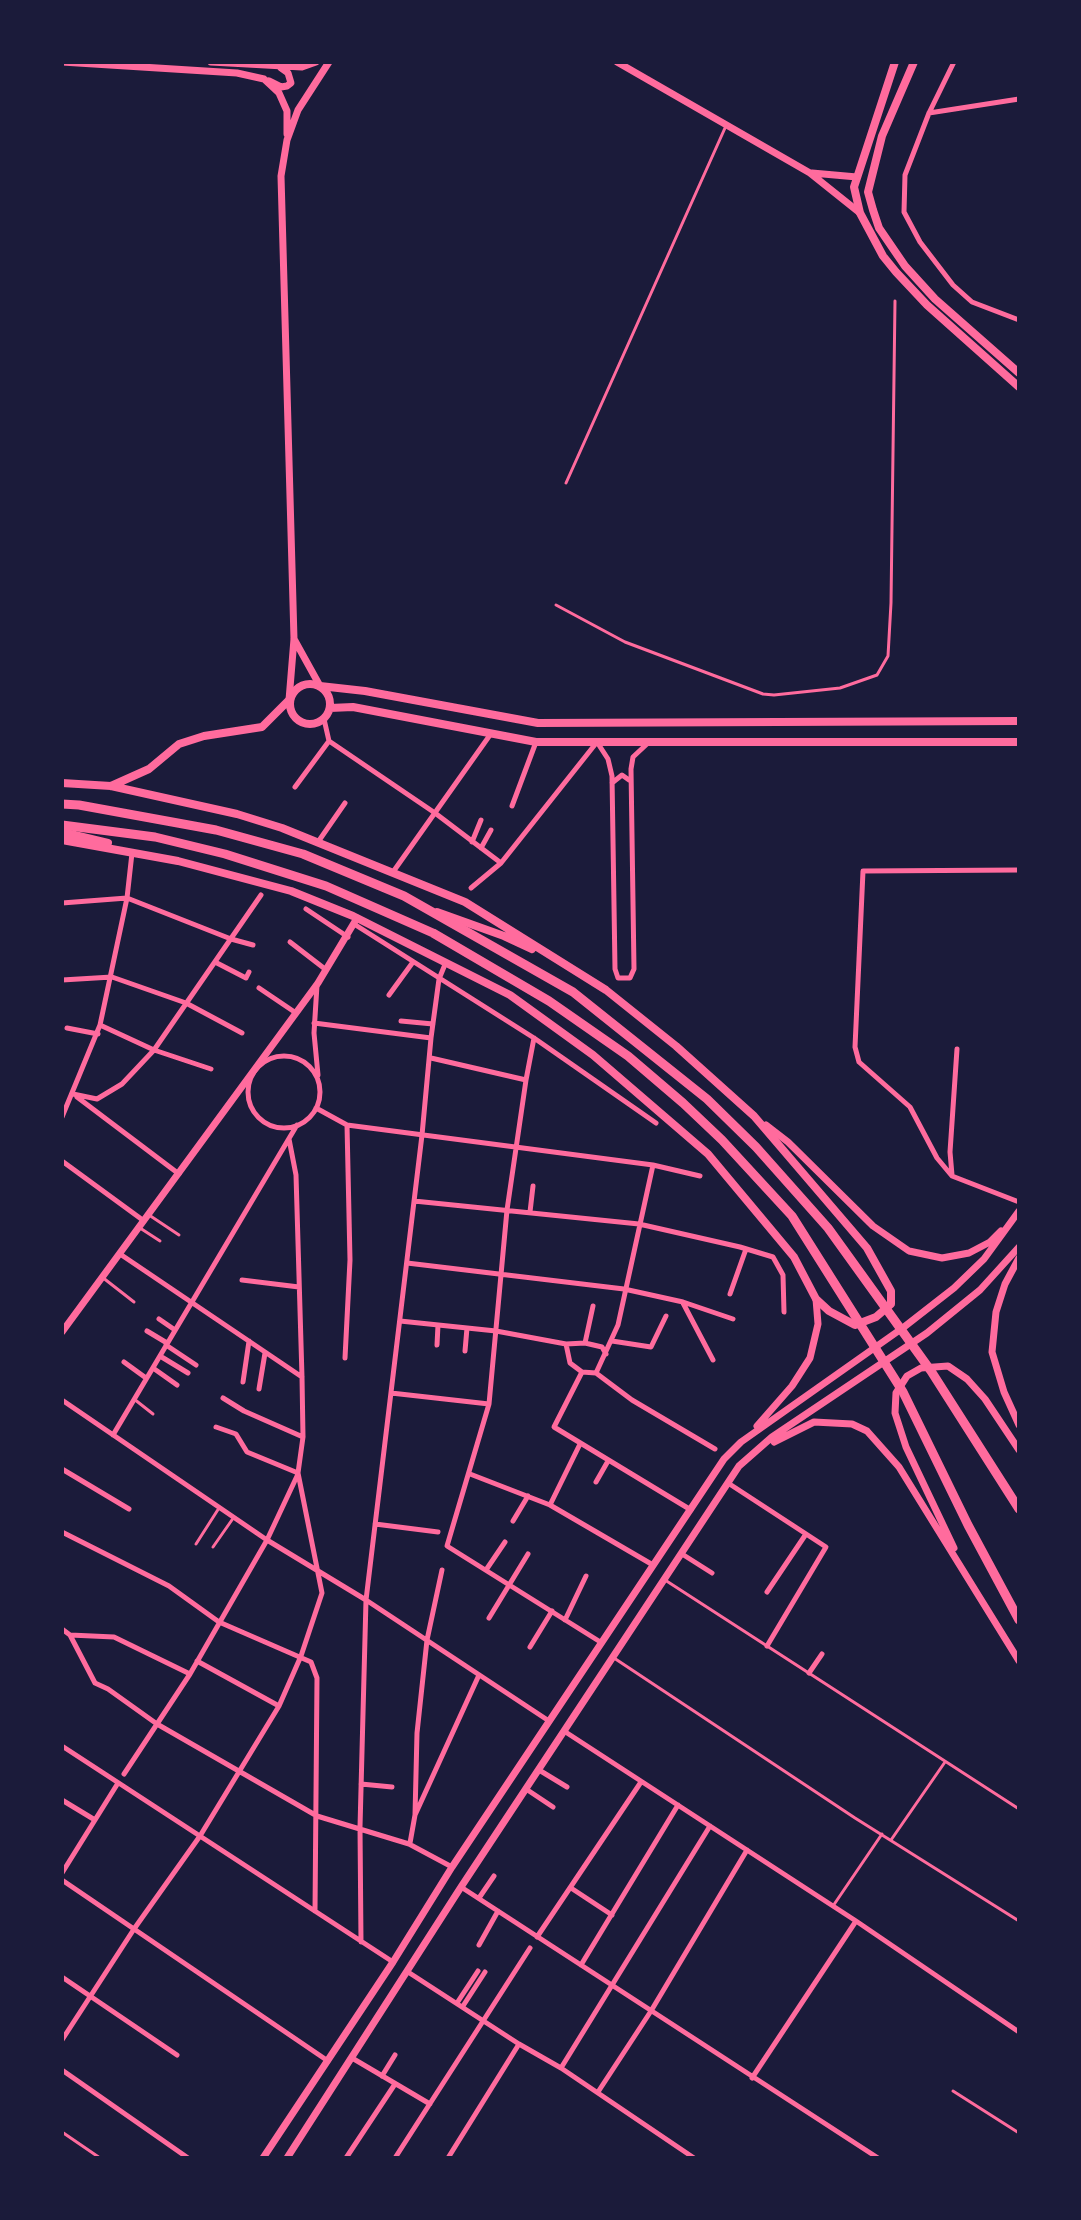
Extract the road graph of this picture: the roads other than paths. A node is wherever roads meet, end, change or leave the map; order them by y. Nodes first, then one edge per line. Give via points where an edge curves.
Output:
1 (62, 62) edge
2 (211, 62) edge
3 (316, 62) edge
4 (329, 62) edge
5 (617, 62) edge
6 (895, 62) edge
7 (914, 62) edge
8 (954, 62) edge
9 (272, 66) junction
10 (264, 79) junction
11 (1019, 99) edge
12 (929, 113) junction
13 (726, 124) junction
14 (287, 140) junction
15 (810, 173) junction
16 (857, 177) junction
17 (860, 213) junction
18 (895, 301) dead end
19 (1019, 320) edge
20 (1019, 373) edge
21 (1019, 387) edge
22 (566, 483) dead end
23 (556, 605) dead end
24 (294, 639) junction
25 (320, 686) junction
26 (365, 691) junction
27 (289, 700) junction
28 (330, 708) junction
29 (360, 709) junction
30 (324, 719) junction
31 (1019, 721) edge
32 (490, 735) junction
33 (329, 741) junction
34 (653, 741) junction
35 (536, 742) junction
36 (597, 742) junction
37 (1019, 742) edge
38 (62, 783) edge
39 (612, 783) junction
40 (631, 784) junction
41 (111, 786) junction
42 (295, 787) dead end
43 (345, 803) dead end
44 (62, 804) edge
45 (512, 806) dead end
46 (435, 813) junction
47 (481, 820) dead end
48 (62, 825) edge
49 (491, 830) dead end
50 (62, 832) edge
51 (62, 840) edge
52 (318, 842) junction
53 (472, 842) junction
54 (481, 848) junction
55 (132, 852) junction
56 (178, 861) junction
57 (501, 863) junction
58 (1019, 870) edge
59 (393, 872) junction
60 (471, 888) dead end
61 (261, 895) dead end
62 (127, 898) junction
63 (62, 903) edge
64 (306, 909) dead end
65 (430, 910) junction
66 (356, 921) junction
67 (348, 937) junction
68 (231, 939) junction
69 (290, 942) dead end
70 (253, 945) dead end
71 (215, 962) junction
72 (413, 962) junction
73 (446, 962) junction
74 (325, 969) junction
75 (572, 969) junction
76 (249, 972) dead end
77 (112, 977) junction
78 (439, 979) junction
79 (62, 980) edge
80 (318, 983) junction
81 (259, 988) dead end
82 (389, 995) dead end
83 (186, 1003) junction
84 (296, 1013) junction
85 (401, 1021) dead end
86 (314, 1023) junction
87 (433, 1024) junction
88 (100, 1025) junction
89 (67, 1028) dead end
90 (242, 1033) dead end
91 (98, 1034) junction
92 (431, 1038) junction
93 (534, 1038) junction
94 (957, 1049) dead end
95 (154, 1050) junction
96 (431, 1058) junction
97 (211, 1069) dead end
98 (253, 1072) junction
99 (318, 1080) junction
100 (526, 1080) junction
101 (73, 1094) junction
102 (64, 1108) edge
103 (316, 1108) junction
104 (754, 1116) junction
105 (62, 1117) edge
106 (656, 1123) dead end
107 (297, 1125) junction
108 (347, 1125) junction
109 (422, 1135) junction
110 (289, 1139) junction
111 (516, 1147) junction
112 (62, 1161) edge
113 (653, 1165) junction
114 (179, 1174) junction
115 (700, 1176) dead end
116 (952, 1176) junction
117 (533, 1186) dead end
118 (414, 1201) junction
119 (1019, 1202) edge
120 (507, 1210) junction
121 (1019, 1211) edge
122 (530, 1212) junction
123 (144, 1221) junction
124 (1012, 1222) junction
125 (639, 1224) junction
126 (179, 1235) dead end
127 (160, 1241) dead end
128 (1019, 1247) edge
129 (746, 1249) junction
130 (120, 1254) junction
131 (1019, 1258) edge
132 (407, 1263) junction
133 (501, 1274) junction
134 (102, 1277) junction
135 (242, 1280) dead end
136 (299, 1287) junction
137 (624, 1289) junction
138 (730, 1294) dead end
139 (816, 1299) junction
140 (134, 1302) dead end
141 (683, 1302) junction
142 (191, 1304) junction
143 (593, 1306) dead end
144 (784, 1312) dead end
145 (666, 1316) dead end
146 (159, 1319) dead end
147 (733, 1319) dead end
148 (400, 1321) junction
149 (438, 1325) junction
150 (467, 1328) junction
151 (175, 1330) junction
152 (147, 1331) dead end
153 (496, 1331) junction
154 (62, 1332) edge
155 (249, 1341) junction
156 (612, 1341) junction
157 (585, 1343) junction
158 (167, 1344) junction
159 (566, 1344) junction
160 (437, 1345) dead end
161 (465, 1351) dead end
162 (265, 1353) junction
163 (606, 1354) junction
164 (160, 1356) junction
165 (345, 1358) dead end
166 (713, 1360) dead end
167 (124, 1362) dead end
168 (196, 1365) dead end
169 (153, 1368) junction
170 (582, 1372) junction
171 (188, 1373) dead end
172 (596, 1373) junction
173 (302, 1377) junction
174 (146, 1378) junction
175 (243, 1382) dead end
176 (177, 1385) dead end
177 (259, 1389) dead end
178 (391, 1393) junction
179 (223, 1398) dead end
180 (134, 1399) junction
181 (62, 1400) edge
182 (489, 1404) junction
183 (153, 1414) dead end
184 (1019, 1425) edge
185 (216, 1427) dead end
186 (113, 1435) junction
187 (303, 1437) junction
188 (748, 1437) junction
189 (580, 1444) junction
190 (715, 1449) dead end
191 (1019, 1450) edge
192 (608, 1461) junction
193 (739, 1466) junction
194 (62, 1469) edge
195 (298, 1473) junction
196 (470, 1474) junction
197 (596, 1482) dead end
198 (728, 1483) junction
199 (528, 1496) junction
200 (550, 1505) junction
201 (219, 1508) junction
202 (129, 1509) dead end
203 (1019, 1509) edge
204 (691, 1510) junction
205 (234, 1517) junction
206 (513, 1521) dead end
207 (375, 1524) junction
208 (62, 1532) edge
209 (438, 1532) dead end
210 (806, 1534) junction
211 (267, 1540) junction
212 (505, 1542) dead end
213 (196, 1544) dead end
214 (213, 1547) dead end
215 (528, 1554) dead end
216 (682, 1554) junction
217 (654, 1566) junction
218 (442, 1570) dead end
219 (486, 1570) junction
220 (319, 1571) junction
221 (712, 1573) dead end
222 (586, 1576) dead end
223 (969, 1579) junction
224 (665, 1580) junction
225 (510, 1585) junction
226 (767, 1592) dead end
227 (366, 1600) junction
228 (552, 1611) junction
229 (489, 1618) dead end
230 (565, 1620) junction
231 (1019, 1620) edge
232 (219, 1622) junction
233 (62, 1629) edge
234 (70, 1635) junction
235 (427, 1640) junction
236 (602, 1643) junction
237 (767, 1646) junction
238 (530, 1647) dead end
239 (822, 1654) dead end
240 (301, 1656) junction
241 (614, 1658) junction
242 (197, 1661) junction
243 (1019, 1661) edge
244 (809, 1673) junction
245 (190, 1674) junction
246 (479, 1675) junction
247 (279, 1706) junction
248 (550, 1721) junction
249 (157, 1724) junction
250 (564, 1731) junction
251 (62, 1746) edge
252 (945, 1762) junction
253 (539, 1770) junction
254 (124, 1774) dead end
255 (240, 1774) junction
256 (642, 1781) junction
257 (118, 1783) junction
258 (361, 1784) junction
259 (392, 1787) dead end
260 (567, 1787) dead end
261 (526, 1789) junction
262 (62, 1800) edge
263 (678, 1805) junction
264 (553, 1807) dead end
265 (1019, 1809) edge
266 (415, 1815) junction
267 (317, 1816) junction
268 (95, 1820) junction
269 (710, 1826) junction
270 (360, 1827) junction
271 (882, 1834) junction
272 (200, 1836) junction
273 (891, 1840) junction
274 (409, 1844) junction
275 (747, 1850) junction
276 (452, 1867) junction
277 (62, 1873) edge
278 (494, 1876) dead end
279 (62, 1880) edge
280 (461, 1887) junction
281 (571, 1888) junction
282 (479, 1898) junction
283 (833, 1906) junction
284 (315, 1911) junction
285 (498, 1911) junction
286 (612, 1915) junction
287 (856, 1921) junction
288 (1019, 1921) edge
289 (134, 1929) junction
290 (537, 1937) junction
291 (361, 1942) junction
292 (479, 1945) dead end
293 (530, 1948) dead end
294 (393, 1962) junction
295 (581, 1965) junction
296 (482, 1971) dead end
297 (408, 1972) junction
298 (62, 1977) edge
299 (611, 1986) junction
300 (90, 1996) junction
301 (460, 2005) junction
302 (651, 2011) junction
303 (484, 2020) junction
304 (1019, 2032) edge
305 (62, 2040) edge
306 (519, 2044) junction
307 (177, 2055) dead end
308 (395, 2055) dead end
309 (351, 2057) junction
310 (328, 2062) junction
311 (561, 2068) junction
312 (62, 2070) edge
313 (382, 2076) junction
314 (752, 2078) junction
315 (395, 2084) junction
316 (953, 2091) dead end
317 (598, 2092) junction
318 (430, 2104) junction
319 (62, 2132) edge
320 (1019, 2133) edge
321 (100, 2158) edge
322 (188, 2158) edge
323 (263, 2158) edge
324 (287, 2158) edge
325 (346, 2158) edge
326 (395, 2158) edge
327 (448, 2158) edge
328 (694, 2158) edge
329 (878, 2158) edge

1 - 10 main road
2 - 9 main road
3 - 9 main road
4 - 14 main road via 298,110
5 - 13 main road
6 - 16 main road
7 - 20 main road via 871,175 873,210 892,249 935,299
8 - 12 street
9 - 10 main road via 284,69 291,83 281,87
10 - 14 main road via 279,93 287,111
11 - 12 street
12 - 19 street via 905,175 904,212 953,285 972,302
13 - 15 main road
13 - 22 lane
14 - 24 main road via 281,176
15 - 16 main road
15 - 17 main road
16 - 17 main road
17 - 21 main road via 896,272
18 - 23 lane via 891,603 888,656 877,675 840,688 763,694 625,642
24 - 25 main road
24 - 27 main road
25 - 26 main road
25 - 27 main road via 301,685
25 - 28 main road
26 - 29 main road via 357,700
26 - 31 main road via 538,723
27 - 30 main road via 300,722
27 - 41 main road via 262,727 179,744 149,769
28 - 29 main road
28 - 30 main road
29 - 32 main road
30 - 33 street
32 - 35 main road
32 - 46 street
33 - 42 street
33 - 46 street
34 - 36 main road
34 - 37 main road
34 - 40 street via 633,757
35 - 36 main road
35 - 45 street
36 - 39 street via 608,759
36 - 57 street
38 - 41 main road
39 - 40 street via 622,775
39 - 40 street via 615,969 624,980 634,969
41 - 52 main road via 237,814
43 - 52 street
44 - 65 highway via 216,830 303,854
46 - 53 street
46 - 59 street
47 - 53 street
48 - 231 highway via 155,837 326,886 433,933 549,1001 628,1056 722,1140 808,1239 903,1392
49 - 54 street
50 - 56 main road
51 - 55 main road
52 - 59 main road
53 - 54 street
54 - 57 street
55 - 56 main road
55 - 62 street
56 - 66 main road via 291,891
57 - 60 street
58 - 116 street via 863,871 855,1047 859,1062 910,1107
59 - 75 main road via 465,902
61 - 68 street
62 - 63 street
62 - 68 street
62 - 77 street
64 - 67 street
65 - 75 main road via 504,936
65 - 203 highway via 573,992 679,1075 756,1147 828,1228 931,1371
66 - 67 main road
66 - 72 street
66 - 73 main road
67 - 74 main road
68 - 70 street
68 - 71 street
69 - 74 street
71 - 76 street via 246,978
71 - 83 street
72 - 78 street
72 - 82 street
73 - 78 street
73 - 139 main road via 510,995 669,1118 708,1154 786,1247
74 - 80 main road
75 - 104 main road via 653,1027
77 - 79 street
77 - 83 street
77 - 88 street
78 - 87 street
78 - 93 street
80 - 84 main road
80 - 86 street
81 - 84 street
83 - 90 street
83 - 95 street
84 - 98 main road
85 - 87 street
86 - 92 street
86 - 99 street
87 - 92 street
88 - 91 street
88 - 95 street
89 - 91 street
91 - 101 street
92 - 96 street
93 - 100 street
93 - 106 street
94 - 116 street
95 - 97 street
95 - 101 street via 122,1084 97,1099
96 - 100 street
96 - 109 street
98 - 99 street via 273,1058 292,1056 308,1065
98 - 107 street via 248,1094 253,1112 278,1128
98 - 114 main road
99 - 103 street
100 - 111 street
101 - 102 street
101 - 114 street
102 - 105 street
103 - 107 street
103 - 108 street
104 - 124 main road via 873,1226 909,1251 942,1258 969,1253
104 - 139 main road via 867,1248 891,1291 891,1304 855,1325
107 - 110 street
108 - 109 street
108 - 165 street via 350,1260
109 - 111 street
109 - 118 street
110 - 136 street via 296,1175
110 - 142 street
111 - 113 street
111 - 120 street
112 - 123 street
113 - 115 street
113 - 125 street
114 - 123 main road
116 - 119 street
117 - 122 street
118 - 120 street
118 - 132 street
120 - 122 street
120 - 133 street
121 - 124 main road
122 - 125 street
123 - 126 lane
123 - 127 lane
123 - 130 main road
124 - 188 main road via 954,1288
125 - 129 street
125 - 137 street
128 - 193 main road via 980,1290 927,1333 772,1437
129 - 138 street
129 - 144 street via 773,1257 783,1275
130 - 134 main road
130 - 142 street
131 - 184 main road via 996,1312 992,1352
132 - 133 street
132 - 148 street
133 - 137 street
133 - 153 street
134 - 140 lane
134 - 154 main road
135 - 136 street
136 - 173 street
137 - 141 street
137 - 156 street
139 - 188 main road via 818,1324 810,1358
141 - 147 street
141 - 166 street
142 - 151 street
142 - 155 street
143 - 157 street
145 - 156 street via 651,1347
146 - 151 street
148 - 149 street
148 - 178 street
149 - 150 street
149 - 160 street
150 - 153 street
150 - 161 street
151 - 158 street
152 - 158 street
153 - 159 street
153 - 182 street
155 - 162 street
155 - 175 street
156 - 163 street
157 - 159 street
157 - 163 street via 602,1347
158 - 164 street
158 - 168 street
159 - 170 street via 570,1363
162 - 173 street
162 - 177 street
163 - 172 street
164 - 169 street
164 - 171 street
167 - 174 street
169 - 174 street
169 - 176 street
170 - 172 street
170 - 189 street via 554,1427
172 - 190 street
173 - 187 street
174 - 180 street
178 - 182 street
178 - 207 street
179 - 187 street
180 - 183 lane
180 - 186 street
181 - 186 street
182 - 196 street
185 - 195 street via 236,1434 247,1452
186 - 201 street
187 - 195 street
188 - 204 main road via 724,1459
189 - 192 street
189 - 200 street
191 - 223 main road via 985,1399 948,1366 921,1368 907,1376 896,1393 895,1413 906,1447
192 - 197 street
192 - 204 street
193 - 198 main road
193 - 223 main road via 780,1437 814,1422 852,1424 867,1431 899,1467
194 - 202 street
195 - 211 street
195 - 220 street
196 - 199 street
196 - 219 street via 447,1546
198 - 210 street
198 - 216 main road
199 - 200 street
199 - 206 street
200 - 217 street
201 - 205 street
201 - 213 lane
204 - 217 main road
205 - 211 street
205 - 214 lane
207 - 209 street
207 - 227 street
208 - 232 street via 169,1586
210 - 226 street
210 - 237 street via 826,1547
211 - 220 street
211 - 232 street
212 - 219 street
215 - 225 street
216 - 221 street
216 - 224 main road
217 - 236 main road
218 - 235 street
219 - 225 street
220 - 227 street
220 - 240 street via 322,1593
222 - 230 street
223 - 243 main road
224 - 237 lane
224 - 241 main road
225 - 228 street
225 - 229 street
227 - 235 street
227 - 258 street
228 - 230 street
228 - 238 street
230 - 236 street
232 - 240 street
232 - 242 street
233 - 234 street
234 - 245 street via 114,1637
234 - 249 street via 95,1683
235 - 246 street
235 - 266 street
236 - 248 main road
237 - 244 lane
239 - 244 street
240 - 247 street
240 - 267 street via 311,1662 317,1678
241 - 250 main road
241 - 271 lane
242 - 245 street
242 - 247 street
244 - 252 lane
245 - 249 street
246 - 248 street
246 - 266 street
247 - 255 street
248 - 250 main road
248 - 276 main road
249 - 254 street
249 - 255 street
250 - 253 main road
250 - 256 street
251 - 257 street
252 - 265 lane
252 - 273 lane
253 - 260 street
253 - 261 main road
255 - 267 street
255 - 272 street
256 - 263 street
256 - 281 street
257 - 268 street
257 - 272 street
258 - 259 street
258 - 270 street
261 - 264 street
261 - 280 main road
262 - 268 street
263 - 269 street
263 - 286 street
266 - 274 street
267 - 270 street
267 - 284 street
268 - 277 street
269 - 275 street
269 - 299 street
270 - 274 street
270 - 291 street
271 - 273 lane
271 - 283 lane
272 - 284 street
272 - 289 street
273 - 288 lane
274 - 276 street
275 - 283 street
275 - 302 street
276 - 294 main road
278 - 282 street
279 - 289 street
280 - 282 street
280 - 297 main road
281 - 286 street
281 - 290 street
282 - 285 street
283 - 287 street
284 - 291 street
285 - 290 street
285 - 292 street
286 - 295 street
287 - 304 street
287 - 314 street
289 - 300 street
289 - 310 street
290 - 295 street
291 - 294 street
293 - 303 street
294 - 297 main road
294 - 310 main road
295 - 299 street
296 - 301 street
297 - 301 street
297 - 309 main road
298 - 300 street
299 - 302 street
299 - 311 street
300 - 305 street
300 - 307 street
301 - 303 street
302 - 314 street
302 - 317 street
303 - 306 street
303 - 318 street
306 - 311 street
306 - 327 street
308 - 313 street
309 - 313 street
309 - 324 main road
310 - 323 main road
311 - 317 street
312 - 322 street
313 - 315 street
314 - 329 street
315 - 318 street
315 - 325 street
316 - 320 lane
317 - 328 street
318 - 326 street
319 - 321 lane

